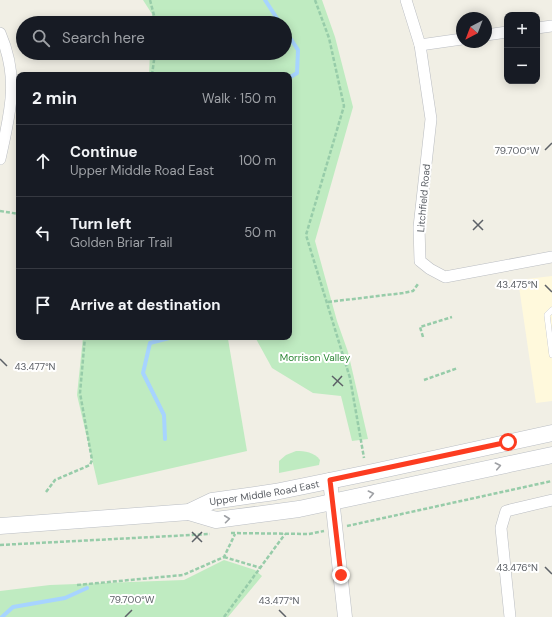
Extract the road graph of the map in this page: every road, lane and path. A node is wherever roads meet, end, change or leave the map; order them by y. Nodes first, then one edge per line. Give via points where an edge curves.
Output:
1 (150, 0) edge
2 (316, 0) edge
3 (406, 0) edge
4 (154, 16) edge
5 (552, 26) edge
6 (540, 28) edge
7 (504, 32) edge
8 (0, 33) edge
9 (492, 34) edge
10 (456, 40) edge
11 (420, 45) junction
12 (154, 60) edge
13 (152, 72) edge
14 (0, 159) edge
15 (0, 211) edge
16 (16, 214) edge
17 (552, 257) edge
18 (418, 284) dead end
19 (328, 302) junction
20 (552, 310) edge
21 (452, 317) dead end
22 (551, 336) edge
23 (423, 337) dead end
24 (85, 340) edge
25 (552, 355) edge
26 (458, 368) dead end
27 (424, 380) dead end
28 (552, 433) edge
29 (552, 454) edge
30 (364, 458) dead end
31 (330, 480) junction
32 (552, 481) edge
33 (46, 492) dead end
34 (552, 500) edge
35 (332, 502) junction
36 (189, 512) junction
37 (0, 526) edge
38 (343, 527) dead end
39 (326, 530) dead end
40 (226, 533) dead end
41 (211, 534) dead end
42 (236, 534) junction
43 (285, 534) junction
44 (0, 545) edge
45 (224, 556) junction
46 (261, 568) junction
47 (77, 585) dead end
48 (224, 617) edge
49 (345, 617) edge
50 (510, 617) edge

1 - 4 path
2 - 19 path via 329,38 344,106 306,235
3 - 11 street, Litchfield Road
5 - 6 street
7 - 9 street
8 - 14 street via 11,68 12,104
10 - 11 street
11 - 17 street, Litchfield Road via 431,119 419,227 420,261 430,270 445,277
12 - 13 path
15 - 16 path
18 - 19 path via 413,291 404,293
19 - 30 path via 350,378
20 - 22 lane via 547,315
21 - 23 path via 420,327
22 - 25 lane
24 - 33 path via 80,393 92,460 90,465 56,480
26 - 27 path
28 - 31 main road, Upper Middle Road East
35 -> 29 main road, Upper Middle Road East
31 - 35 street
31 - 36 main road, Upper Middle Road East via 212,501
32 - 38 path
34 - 50 street via 506,511 501,528
36 -> 35 main road, Upper Middle Road East via 216,520
35 - 49 street
36 - 37 main road, Upper Middle Road East
39 - 43 path via 309,534
40 - 42 path
41 - 44 path
42 - 43 path
42 - 45 path
43 - 46 path
45 - 46 path
45 - 47 path via 183,575
46 - 48 path

